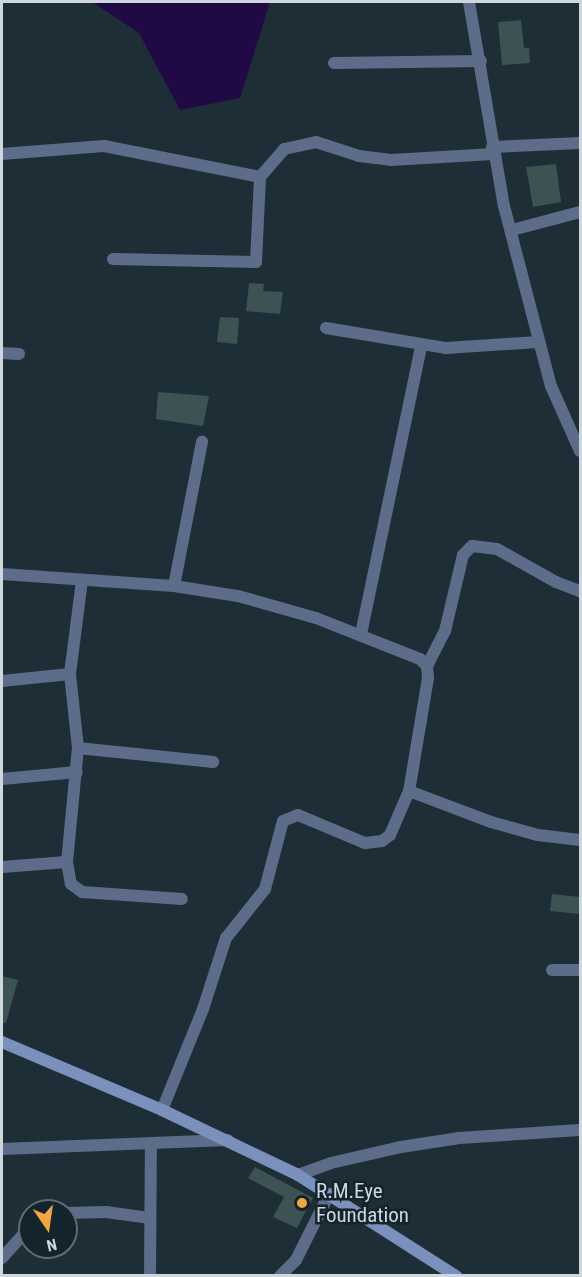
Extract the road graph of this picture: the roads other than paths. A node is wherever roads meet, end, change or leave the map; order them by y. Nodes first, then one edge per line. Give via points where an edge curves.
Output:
1 (469, 2) edge
2 (481, 61) junction
3 (334, 63) dead end
4 (580, 143) edge
5 (492, 150) junction
6 (2, 154) edge
7 (260, 177) junction
8 (580, 212) edge
9 (512, 230) junction
10 (113, 259) dead end
11 (326, 328) dead end
12 (538, 342) junction
13 (421, 347) junction
14 (2, 353) edge
15 (19, 354) dead end
16 (202, 442) dead end
17 (580, 451) edge
18 (2, 574) edge
19 (82, 580) junction
20 (174, 586) junction
21 (580, 591) edge
22 (361, 634) junction
23 (427, 666) junction
24 (70, 674) junction
25 (2, 681) edge
26 (78, 748) junction
27 (213, 762) dead end
28 (77, 772) junction
29 (2, 779) edge
30 (409, 791) junction
31 (580, 840) edge
32 (67, 862) junction
33 (2, 867) edge
34 (183, 899) dead end
35 (552, 970) dead end
36 (580, 970) edge
37 (2, 1041) edge
38 (162, 1110) junction
39 (580, 1130) edge
40 (228, 1140) junction
41 (151, 1146) junction
42 (2, 1149) edge
43 (298, 1175) junction
44 (329, 1194) junction
45 (78, 1213) edge
46 (149, 1218) junction
47 (18, 1240) edge
48 (2, 1258) edge
49 (150, 1275) edge
50 (280, 1275) edge
51 (456, 1275) edge

1 - 2 street
2 - 3 street
2 - 5 street
4 - 5 street
5 - 7 street via 383,160 316,142 284,149
5 - 9 street
6 - 7 street via 104,146
7 - 10 street via 256,262
8 - 9 street
9 - 12 street
11 - 13 street
12 - 13 street via 473,349
12 - 17 street via 551,386
13 - 22 street
14 - 15 street
16 - 20 street
18 - 19 street
19 - 20 street
19 - 24 street
20 - 22 street via 277,606
21 - 23 street via 497,549 472,546 463,555 445,631
22 - 23 street
23 - 30 street
24 - 25 street
24 - 26 street
26 - 27 street
26 - 28 street
28 - 29 street
28 - 32 street
30 - 31 street via 510,827
30 - 38 street via 390,835 382,841 365,843 298,815 283,821 265,890 226,938 218,955 203,1009
32 - 33 street
32 - 34 street via 71,884 82,892
35 - 36 street
37 - 38 main road
38 - 40 main road
39 - 43 street via 412,1145 368,1153
40 - 41 street
40 - 43 main road
41 - 42 street
41 - 46 street
43 - 44 main road
44 - 50 street via 301,1251
44 - 51 main road
45 - 46 street via 106,1212
46 - 49 street
47 - 48 street

